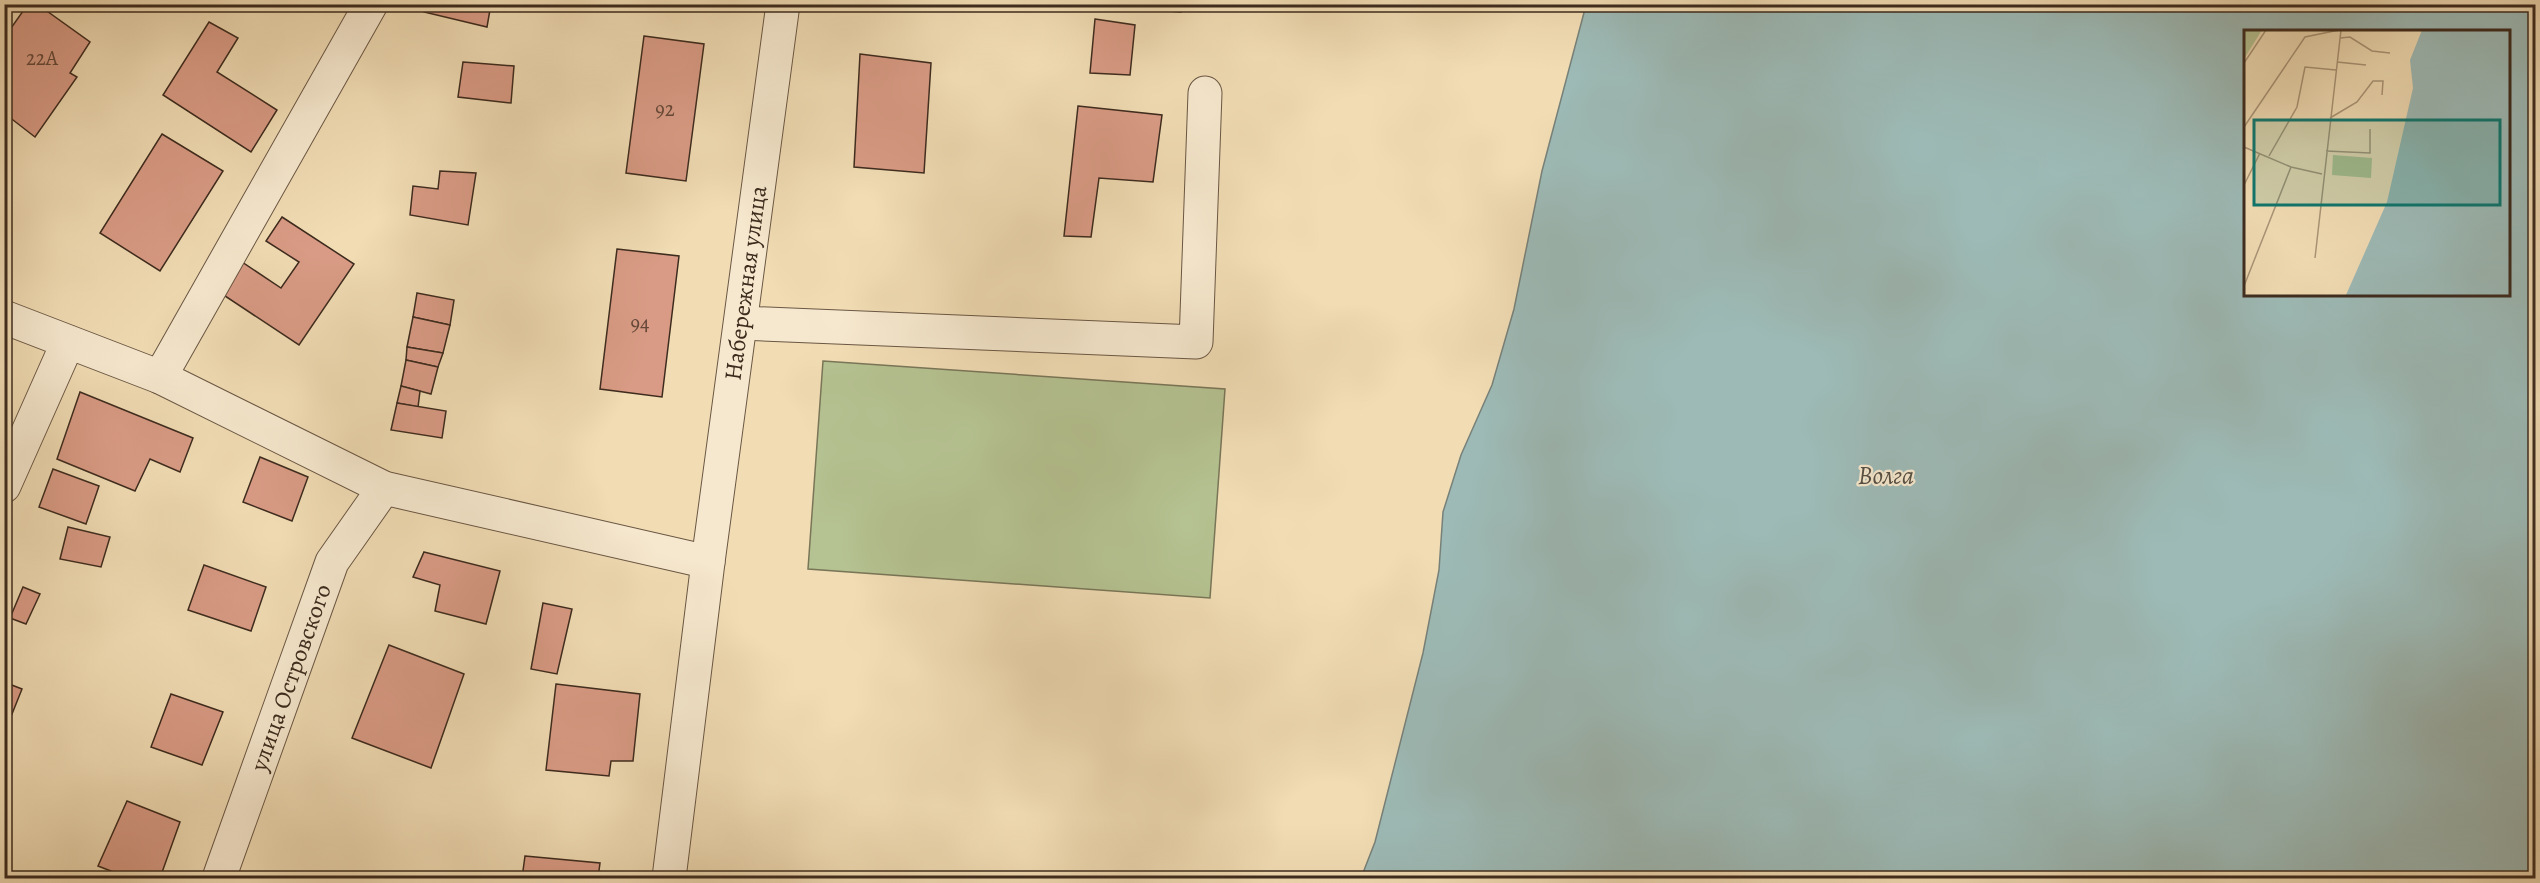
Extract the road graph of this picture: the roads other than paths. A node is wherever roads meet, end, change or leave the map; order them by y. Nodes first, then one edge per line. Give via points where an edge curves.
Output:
1 (370, 4) edge
2 (783, 4) edge
3 (1204, 93) dead end
4 (4, 317) edge
5 (741, 323) junction
6 (68, 342) junction
7 (160, 377) junction
8 (4, 486) edge
9 (384, 488) junction
10 (708, 562) junction
11 (219, 879) edge
12 (669, 879) edge

1 - 7 street
2 - 5 street, Набережная улица
3 - 5 street via 1196,342
4 - 6 street
5 - 10 street, Набережная улица
6 - 7 street
6 - 8 street
7 - 9 street
9 - 10 street
9 - 11 street, улица Островского via 332,562
10 - 12 street, Набережная улица

